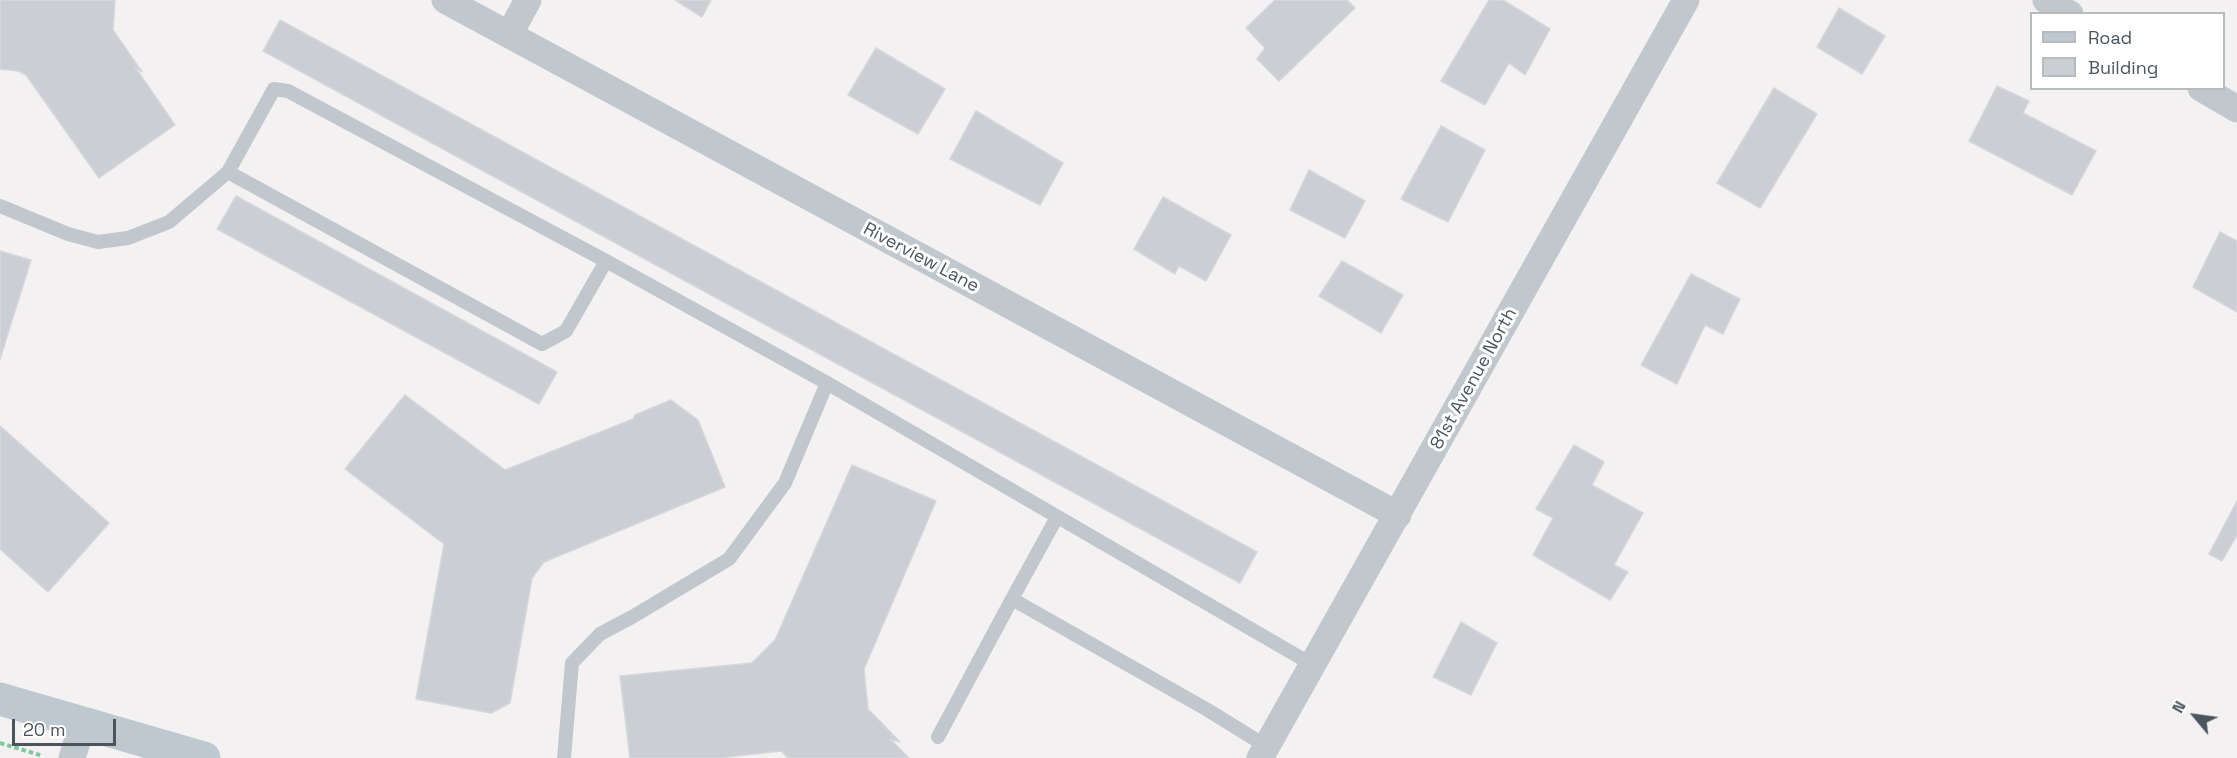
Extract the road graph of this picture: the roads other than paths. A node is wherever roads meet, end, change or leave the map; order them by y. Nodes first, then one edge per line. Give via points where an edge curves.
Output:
1 (445, 0) edge
2 (528, 0) edge
3 (1686, 0) edge
4 (2046, 0) edge
5 (2067, 12) edge
6 (508, 35) junction
7 (2204, 90) edge
8 (2237, 109) edge
9 (228, 172) junction
10 (0, 206) edge
11 (606, 261) junction
12 (827, 383) junction
13 (1398, 515) junction
14 (1057, 517) junction
15 (1012, 599) junction
16 (1313, 665) junction
17 (0, 699) edge
18 (83, 723) junction
19 (938, 737) dead end
20 (1263, 752) edge
21 (72, 758) edge
22 (204, 758) edge
23 (564, 758) edge

1 - 6 street, Riverview Lane
2 - 6 street
3 - 13 street, 81st Avenue North
4 - 5 street
6 - 13 street, Riverview Lane
7 - 8 street
9 - 10 lane via 169,222 128,238 98,242
9 - 11 lane via 542,344 566,331
9 - 11 lane via 274,89 288,91
11 - 12 lane
12 - 14 lane
12 - 23 lane via 785,483 729,559 600,634 572,663
13 - 16 street, 81st Avenue North
14 - 15 lane
14 - 16 lane
15 - 19 lane
15 - 20 lane via 1206,709
16 - 20 street, 81st Avenue North
17 - 18 street
18 - 21 street
18 - 22 street

